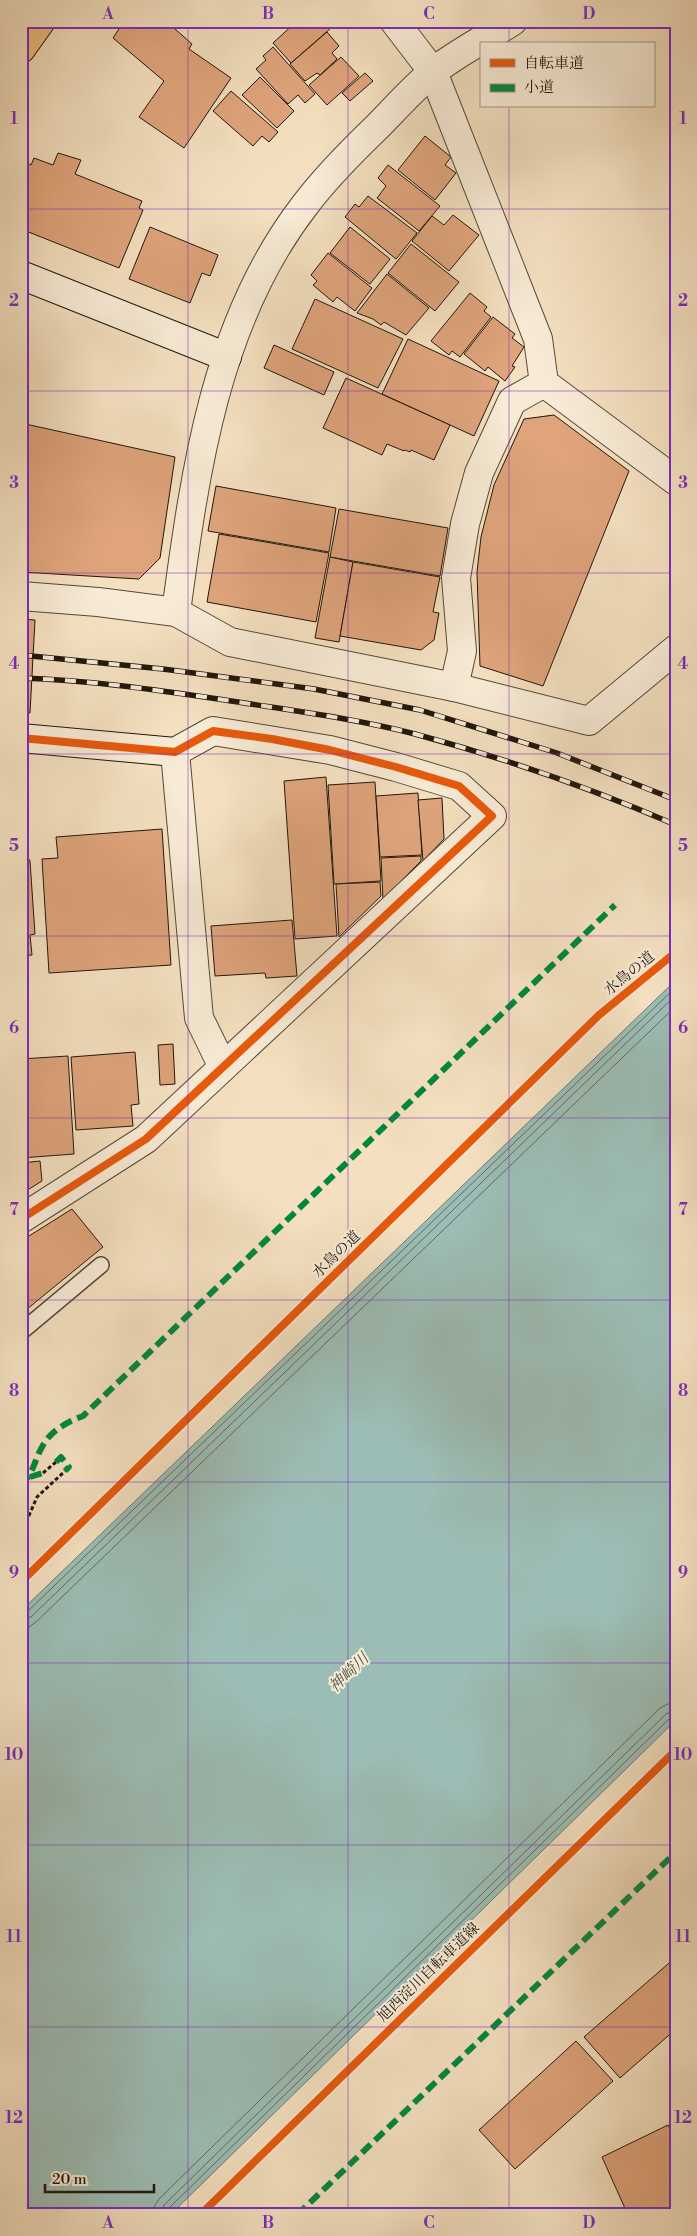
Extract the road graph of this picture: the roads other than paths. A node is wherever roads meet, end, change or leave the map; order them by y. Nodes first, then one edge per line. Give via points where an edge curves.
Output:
1 (41, 21) edge
2 (394, 21) edge
3 (513, 21) edge
4 (480, 42) edge
5 (480, 42) edge
6 (21, 49) edge
7 (433, 72) junction
8 (21, 275) edge
9 (227, 357) junction
10 (544, 383) junction
11 (676, 482) edge
12 (21, 596) edge
13 (176, 612) junction
14 (676, 648) edge
15 (454, 687) junction
16 (21, 738) edge
17 (175, 752) junction
18 (223, 1067) junction
19 (21, 1219) edge
20 (101, 1265) dead end
21 (21, 1332) edge

1 - 6 main road
2 - 7 street
3 - 4 street
5 - 7 street
7 - 9 street via 346,157 304,206 270,258
7 - 10 street via 538,339
8 - 9 street
9 - 13 street via 194,482
10 - 11 street
10 - 15 street via 512,401 478,473 456,578 462,651
12 - 13 street
13 - 15 street via 230,642
14 - 15 street via 589,721
16 - 17 street
17 - 18 street via 199,1018
17 - 18 street via 213,731 330,750 459,786 492,816
18 - 19 street via 146,1139
20 - 21 lane

